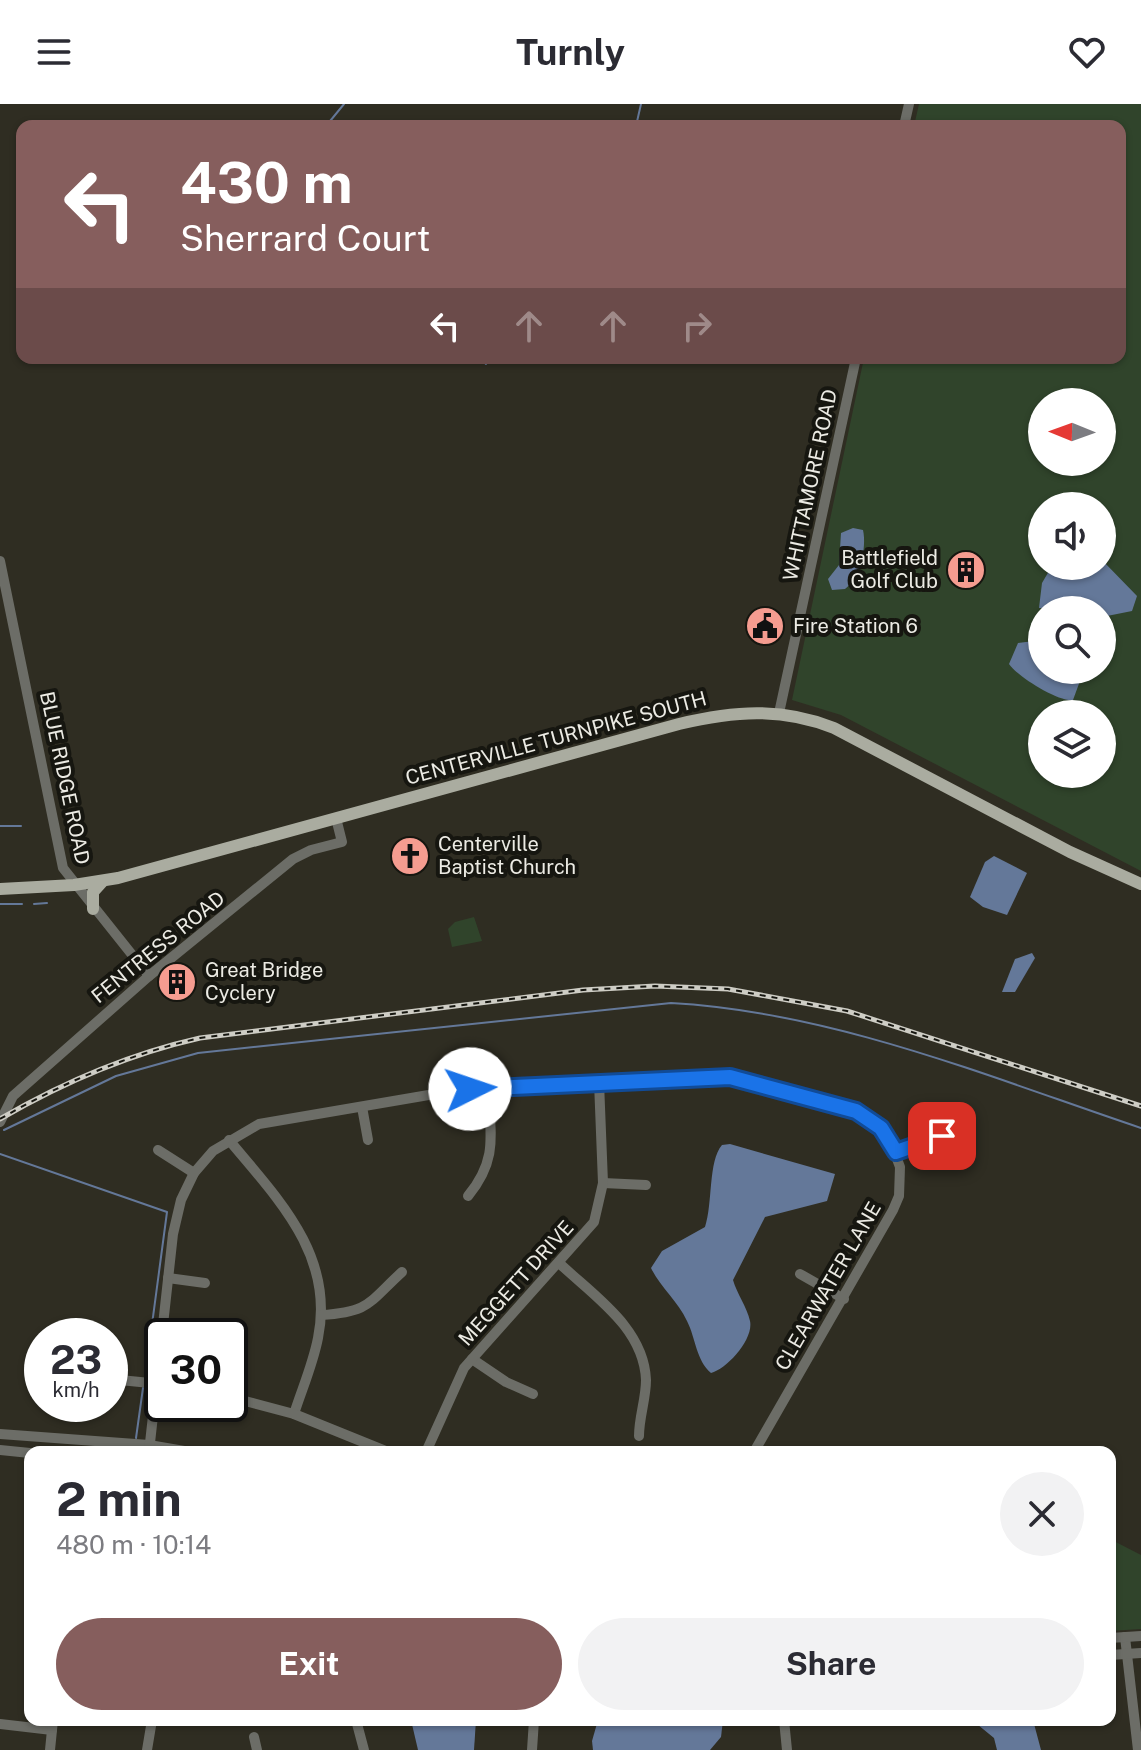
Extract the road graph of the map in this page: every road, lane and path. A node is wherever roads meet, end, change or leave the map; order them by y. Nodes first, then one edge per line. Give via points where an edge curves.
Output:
1 (855, 364) edge
2 (0, 561) edge
3 (779, 713) junction
4 (336, 818) junction
5 (103, 881) junction
6 (1141, 884) edge
7 (74, 885) junction
8 (0, 889) edge
9 (93, 909) junction
10 (149, 976) junction
11 (599, 1082) junction
12 (488, 1088) junction
13 (362, 1107) junction
14 (0, 1122) edge
15 (942, 1136) dead end
16 (229, 1140) junction
17 (368, 1140) dead end
18 (158, 1150) dead end
19 (896, 1152) junction
20 (194, 1173) junction
21 (603, 1183) junction
22 (646, 1185) dead end
23 (468, 1196) dead end
24 (559, 1263) junction
25 (402, 1272) dead end
26 (800, 1274) dead end
27 (168, 1278) junction
28 (205, 1283) dead end
29 (844, 1299) junction
30 (321, 1315) junction
31 (165, 1318) edge
32 (472, 1359) junction
33 (533, 1394) dead end
34 (248, 1402) edge
35 (294, 1414) junction
36 (153, 1422) edge
37 (0, 1434) edge
38 (639, 1436) dead end
39 (128, 1446) edge
40 (149, 1446) edge
41 (373, 1446) edge
42 (429, 1446) edge
43 (758, 1446) edge
44 (0, 1450) edge
45 (24, 1452) edge
46 (1141, 1636) edge
47 (1125, 1637) junction
48 (1116, 1638) edge
49 (1141, 1653) edge
50 (1126, 1654) junction
51 (1116, 1655) edge
52 (0, 1724) edge
53 (24, 1724) edge
54 (52, 1726) edge
55 (151, 1726) edge
56 (358, 1726) edge
57 (534, 1726) edge
58 (785, 1726) edge
59 (254, 1737) dead end
60 (50, 1750) edge
61 (147, 1750) edge
62 (257, 1750) edge
63 (364, 1750) edge
64 (532, 1750) edge
65 (787, 1750) edge
66 (1138, 1750) edge

1 - 3 street, WHITTAMORE ROAD
2 - 7 street, BLUE RIDGE ROAD via 63,868
3 - 4 main road, CENTERVILLE TURNPIKE SOUTH via 702,718
3 - 6 main road, CENTERVILLE TURNPIKE SOUTH via 858,739
4 - 5 main road, CENTERVILLE TURNPIKE SOUTH
4 - 10 street, FENTRESS ROAD via 342,842 299,855
5 - 7 main road, CENTERVILLE TURNPIKE SOUTH
5 - 9 main road via 93,892
7 - 8 main road, CENTERVILLE TURNPIKE SOUTH
7 - 9 street, BLUE RIDGE ROAD
9 - 10 street, BLUE RIDGE ROAD
10 - 14 street, FENTRESS ROAD via 15,1095
11 - 12 street
11 - 19 street via 699,1076 745,1081 856,1111 881,1128
11 - 21 street, MEGGETT DRIVE
12 - 13 street
12 - 23 street via 490,1159
13 - 16 street via 259,1124
13 - 17 street
15 - 19 street
16 - 20 street
16 - 30 street via 299,1227 318,1274
18 - 20 street
19 - 29 street, CLEARWATER LANE via 899,1196
20 - 27 street via 176,1216
21 - 22 street
21 - 24 street, MEGGETT DRIVE via 594,1222
24 - 32 street, MEGGETT DRIVE
24 - 38 street via 634,1339 646,1381
25 - 30 street via 365,1308
26 - 29 street
27 - 28 street
27 - 31 street
29 - 43 street, CLEARWATER LANE
30 - 35 street
32 - 33 street
32 - 42 street, MEGGETT DRIVE
34 - 35 street
35 - 41 street
36 - 40 street
37 - 39 street
44 - 45 street
46 - 47 street
47 - 48 street
47 - 50 street
49 - 50 street
50 - 51 street
50 - 66 street
52 - 53 street
54 - 60 street
55 - 61 street
56 - 63 street
57 - 64 street
58 - 65 street
59 - 62 street

